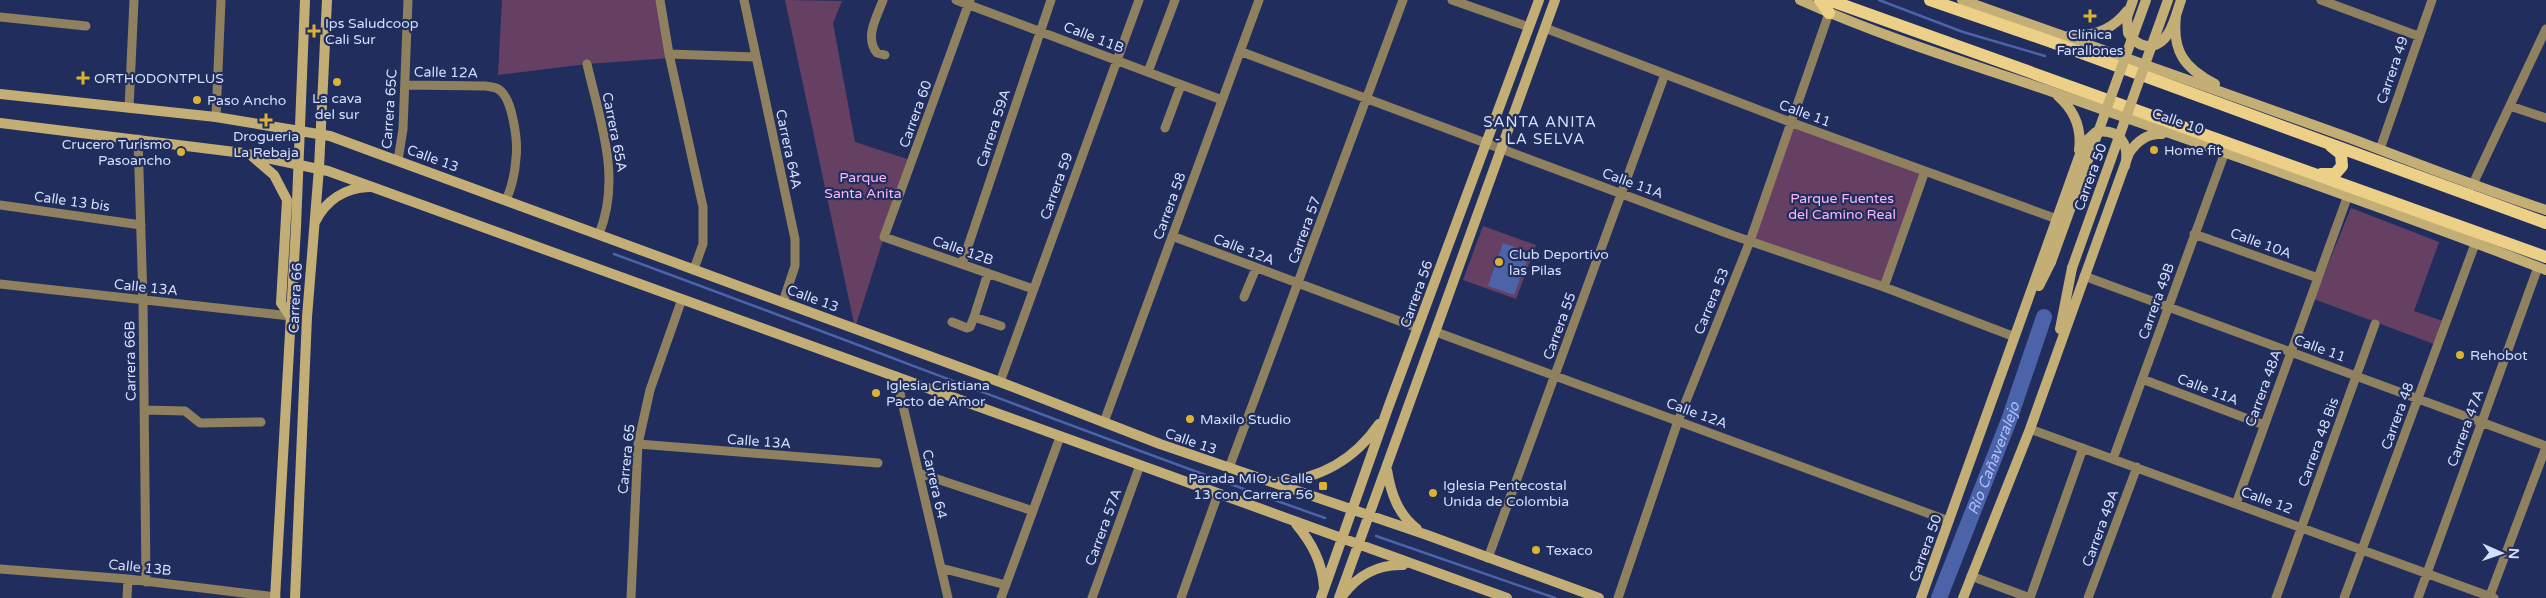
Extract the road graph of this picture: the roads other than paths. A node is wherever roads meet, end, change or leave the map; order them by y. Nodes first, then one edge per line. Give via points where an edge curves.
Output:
1 (134, 0) edge
2 (221, 0) edge
3 (305, 0) edge
4 (327, 0) edge
5 (408, 0) edge
6 (660, 0) edge
7 (744, 0) edge
8 (883, 0) edge
9 (956, 0) edge
10 (1051, 0) edge
11 (1139, 0) edge
12 (1175, 0) edge
13 (1259, 0) edge
14 (1403, 0) edge
15 (1452, 0) edge
16 (1539, 0) edge
17 (1800, 0) edge
18 (1820, 0) edge
19 (1828, 0) edge
20 (1930, 0) edge
21 (2146, 0) edge
22 (2168, 0) edge
23 (2181, 0) edge
24 (2321, 0) edge
25 (2432, 0) edge
26 (2133, 1) edge
27 (969, 2) edge
28 (1554, 3) edge
29 (1968, 6) edge
30 (1829, 13) junction
31 (2176, 16) junction
32 (0, 18) edge
33 (86, 26) dead end
34 (1529, 28) junction
35 (1545, 28) junction
36 (2052, 30) junction
37 (1039, 31) junction
38 (2545, 33) edge
39 (2418, 36) junction
40 (1242, 52) junction
41 (669, 54) junction
42 (885, 55) dead end
43 (755, 57) junction
44 (1117, 61) junction
45 (587, 64) dead end
46 (1148, 72) junction
47 (1665, 74) junction
48 (406, 85) junction
49 (1181, 85) junction
50 (2047, 91) junction
51 (0, 94) edge
52 (1366, 98) junction
53 (1222, 100) junction
54 (2252, 103) junction
55 (2510, 106) junction
56 (129, 108) junction
57 (216, 117) junction
58 (2546, 118) edge
59 (1790, 122) junction
60 (0, 123) edge
61 (1164, 128) dead end
62 (298, 130) junction
63 (320, 134) junction
64 (2171, 135) junction
65 (138, 140) junction
66 (1486, 143) junction
67 (2326, 143) junction
68 (1502, 149) junction
69 (2380, 149) junction
70 (2226, 152) junction
71 (243, 153) junction
72 (2078, 153) junction
73 (398, 160) junction
74 (297, 163) junction
75 (2125, 166) junction
76 (319, 168) junction
77 (1925, 171) junction
78 (2316, 174) junction
79 (373, 186) junction
80 (2472, 186) junction
81 (1621, 194) junction
82 (2347, 198) junction
83 (506, 200) junction
84 (0, 206) edge
85 (2546, 210) edge
86 (2057, 219) junction
87 (2546, 223) edge
88 (141, 225) junction
89 (312, 227) junction
90 (599, 234) junction
91 (2194, 234) junction
92 (884, 236) joint
93 (1172, 236) junction
94 (1750, 241) junction
95 (2475, 244) junction
96 (962, 264) junction
97 (2543, 264) edge
98 (1256, 268) junction
99 (694, 269) junction
100 (988, 273) junction
101 (2084, 276) junction
102 (2318, 278) junction
103 (0, 284) edge
104 (1298, 284) junction
105 (1884, 287) junction
106 (1033, 289) junction
107 (1244, 297) dead end
108 (682, 299) junction
109 (143, 300) junction
110 (784, 302) junction
111 (2168, 307) junction
112 (290, 316) junction
113 (974, 317) junction
114 (952, 322) dead end
115 (2375, 324) dead end
116 (1000, 326) dead end
117 (1418, 328) junction
118 (1436, 332) junction
119 (2015, 337) junction
120 (2291, 352) junction
121 (2052, 367) junction
122 (896, 376) junction
123 (1555, 376) junction
124 (2356, 376) junction
125 (2142, 379) junction
126 (1000, 382) junction
127 (2418, 399) junction
128 (1388, 408) junction
129 (144, 410) junction
130 (1678, 421) junction
131 (261, 422) dead end
132 (1104, 422) junction
133 (2481, 422) junction
134 (2264, 425) junction
135 (2030, 429) junction
136 (1060, 437) junction
137 (638, 444) junction
138 (2546, 447) edge
139 (2083, 448) junction
140 (2113, 459) junction
141 (878, 463) dead end
142 (1140, 465) junction
143 (282, 466) junction
144 (301, 467) junction
145 (2137, 467) junction
146 (1229, 468) junction
147 (1387, 469) junction
148 (919, 473) junction
149 (1273, 482) junction
150 (1218, 494) junction
151 (2236, 504) junction
152 (1353, 510) junction
153 (1033, 511) junction
154 (1370, 516) junction
155 (1949, 521) junction
156 (1296, 523) junction
157 (2301, 528) junction
158 (1427, 534) junction
159 (1342, 540) junction
160 (1358, 545) junction
161 (2362, 550) junction
162 (1488, 558) junction
163 (941, 568) junction
164 (1420, 568) junction
165 (0, 569) edge
166 (2427, 573) junction
167 (1971, 576) junction
168 (128, 579) junction
169 (146, 582) junction
170 (1006, 585) junction
171 (1322, 594) edge
172 (127, 598) edge
173 (276, 598) edge
174 (295, 598) edge
175 (631, 598) edge
176 (948, 598) edge
177 (1001, 598) edge
178 (1092, 598) edge
179 (1181, 598) edge
180 (1340, 598) edge
181 (1507, 598) edge
182 (1599, 598) edge
183 (1618, 598) edge
184 (1921, 598) edge
185 (1963, 598) edge
186 (2030, 598) edge
187 (2088, 598) edge
188 (2276, 598) edge
189 (2344, 598) edge
190 (2418, 598) edge
191 (2491, 598) edge

1 - 56 street
2 - 57 street
3 - 62 main road, Carrera 66
4 - 63 main road, Carrera 66
5 - 48 street, Carrera 65C
6 - 41 street
7 - 43 street, Carrera 64A
8 - 42 street via 871,35 872,46 877,53
9 - 27 street, Calle 11B
10 - 37 street, Carrera 59A
11 - 44 street, Carrera 59
12 - 46 street
13 - 40 street, Carrera 58
14 - 52 street, Carrera 57
15 - 34 street
16 - 34 main road, Carrera 56
17 - 30 main road, Calle 10
18 - 30 main road
19 - 78 main road, Calle 10
20 - 29 main road
21 - 119 main road, Carrera 50, bridge via 2051,262
22 - 121 main road, Carrera 50, bridge via 2072,268
23 - 31 main road
24 - 39 street
25 - 39 street, Carrera 49
26 - 31 main road via 2126,28 2131,38 2140,44 2160,43 2168,35
26 - 36 main road via 2120,19 2102,31 2079,36
27 - 37 street, Calle 11B
27 - 92 street, Carrera 60
28 - 35 main road
29 - 36 main road
29 - 67 main road
30 - 50 main road, Calle 10
30 - 59 street, Carrera 53
31 - 54 main road via 2175,39 2187,65 2203,78
32 - 33 street
34 - 66 main road, Carrera 56
35 - 47 street, Calle 11
35 - 68 main road
36 - 54 main road
37 - 44 street, Calle 11B
37 - 96 street, Carrera 59A
38 - 55 street
39 - 69 street, Carrera 49
40 - 52 street, Calle 11A
40 - 53 street, Carrera 58
41 - 43 street
41 - 99 street via 703,207 703,244
43 - 110 street, Carrera 64A via 795,238 795,266
44 - 46 street, Calle 11B
44 - 106 street, Carrera 59
45 - 90 street, Carrera 65A via 610,173 608,210
46 - 49 street, Calle 11B
47 - 59 street, Calle 11
47 - 81 street, Carrera 55
48 - 73 street, Carrera 65C
48 - 83 street, Calle 12A via 486,86 497,88 505,95 514,126 516,158 514,179
49 - 53 street, Calle 11B
49 - 61 street
50 - 64 main road, Calle 10
50 - 72 main road via 2065,102 2074,116 2080,134
51 - 56 main road, Calle 13
52 - 66 street, Calle 11A
52 - 104 street, Carrera 57
53 - 93 street, Carrera 58
54 - 69 main road
55 - 58 street
55 - 80 street
56 - 57 main road, Calle 13
57 - 62 main road, Calle 13
59 - 77 street, Calle 11
59 - 94 street, Carrera 53
60 - 65 main road
62 - 63 main road, Calle 13
62 - 74 main road, Carrera 66
63 - 73 main road, Calle 13
63 - 76 main road, Carrera 66
64 - 70 main road, Calle 10
64 - 75 main road, Carrera 50 via 2158,134 2140,140
65 - 71 main road
65 - 88 street, Carrera 66B
66 - 68 street, Calle 11A
66 - 117 main road, Carrera 56
67 - 78 main road via 2341,154 2342,166 2332,174
67 - 87 main road
68 - 81 street, Calle 11A
68 - 118 main road
69 - 80 main road
70 - 82 main road, Calle 10
70 - 91 street, Carrera 49B
71 - 74 main road
71 - 112 main road via 256,158 270,170 286,200 281,303
72 - 75 main road via 2091,135 2102,131 2113,133 2122,139 2127,149
72 - 86 main road, Carrera 50
73 - 83 main road, Calle 13
74 - 76 main road
74 - 112 main road, Carrera 66
75 - 101 main road, Carrera 50
76 - 79 main road
76 - 89 main road, Carrera 66
77 - 86 street, Calle 11
77 - 105 street
78 - 97 main road, Calle 10
79 - 89 main road via 352,189 336,197
79 - 108 main road
80 - 85 main road
81 - 94 street, Calle 11A
81 - 123 street, Carrera 55
82 - 95 main road, Calle 10
82 - 102 street, Carrera 48A
83 - 90 main road, Calle 13
84 - 88 street, Calle 13 bis
86 - 119 main road, Carrera 50
88 - 109 street, Carrera 66B
89 - 144 main road, Carrera 66
90 - 99 main road, Calle 13
91 - 102 street, Calle 10A
91 - 111 street, Carrera 49B
92 - 96 street, Calle 12B
93 - 98 street, Calle 12A
93 - 132 street, Carrera 58
94 - 105 street, Calle 11A
94 - 130 street, Carrera 53
95 - 97 main road, Calle 10
95 - 127 street, Carrera 48
96 - 100 street, Calle 12B
97 - 133 street, Carrera 47A
98 - 104 street, Calle 12A
98 - 107 street
99 - 110 main road, Calle 13
100 - 106 street, Calle 12B
100 - 113 street
101 - 111 street, Calle 11
101 - 121 main road, Carrera 50
102 - 120 street, Carrera 48A
103 - 109 street, Calle 13A
104 - 117 street, Calle 12A
104 - 146 street, Carrera 57
105 - 119 street, Calle 11A
106 - 126 street, Carrera 59
108 - 122 main road
108 - 137 street, Carrera 65 via 650,390
109 - 112 street, Calle 13A
109 - 129 street, Carrera 66B
110 - 126 main road, Calle 13
111 - 120 street, Calle 11
111 - 125 street, Carrera 49B
112 - 143 main road, Carrera 66
113 - 114 street via 970,327 966,328
113 - 116 street
115 - 124 street, Carrera 48 Bis
117 - 128 main road, Carrera 56
118 - 123 street, Calle 12A
118 - 147 main road
119 - 155 main road, Carrera 50
120 - 124 street, Calle 11
120 - 134 street, Carrera 48A
121 - 135 main road, Carrera 50
122 - 136 main road
122 - 148 street, Carrera 64
123 - 130 street, Calle 12A
123 - 162 street, Carrera 55
124 - 127 street, Calle 11
124 - 157 street, Carrera 48 Bis
125 - 134 street, Calle 11A
125 - 140 street, Carrera 49B
126 - 132 main road, Calle 13
127 - 133 street, Calle 11
127 - 161 street, Carrera 48
128 - 149 main road via 1364,443 1339,464 1308,477
128 - 152 main road, Carrera 56
129 - 131 street via 185,411 200,423
129 - 169 street, Carrera 66B
130 - 155 street, Calle 12A
130 - 183 street, Carrera 53
132 - 146 main road, Calle 13
133 - 138 street, Calle 11
133 - 166 street, Carrera 47A
134 - 151 street, Carrera 48A
135 - 139 street, Calle 12
135 - 167 main road, Carrera 50
136 - 142 main road
136 - 153 street
137 - 141 street, Calle 13A
137 - 175 street, Carrera 65
138 - 191 street
139 - 140 street, Calle 12
139 - 186 street
140 - 145 street, Calle 12
142 - 150 main road
142 - 178 street, Carrera 57A
143 - 144 main road
143 - 173 main road, Carrera 66
144 - 174 main road, Carrera 66
145 - 151 street, Calle 12
145 - 187 street, Carrera 49A
146 - 149 main road, Calle 13
147 - 154 main road
147 - 158 main road via 1391,491 1400,511
148 - 153 street
148 - 163 street, Carrera 64
149 - 152 main road, Calle 13
150 - 156 main road
150 - 179 street
151 - 157 street, Calle 12
152 - 154 main road, Calle 13
152 - 159 main road, Carrera 56
153 - 170 street
154 - 158 main road, Calle 13
154 - 160 main road
155 - 184 main road, Carrera 50
156 - 159 main road
156 - 171 main road via 1318,558
157 - 161 street, Calle 12
157 - 188 street, Carrera 48 Bis
158 - 162 main road, Calle 13
159 - 160 main road
159 - 171 main road, Carrera 56
160 - 164 main road
160 - 180 main road
161 - 166 street, Calle 12
161 - 189 street, Carrera 48
162 - 182 main road, Calle 13
163 - 170 street
163 - 176 street, Carrera 64
164 - 180 main road via 1396,565 1376,569 1358,579
164 - 181 main road
165 - 168 street, Calle 13B
166 - 190 street, Carrera 47A
166 - 191 street, Calle 12
167 - 185 main road, Carrera 50
167 - 186 street
168 - 169 street, Calle 13B
168 - 172 street
169 - 173 street, Calle 13B
170 - 177 street

